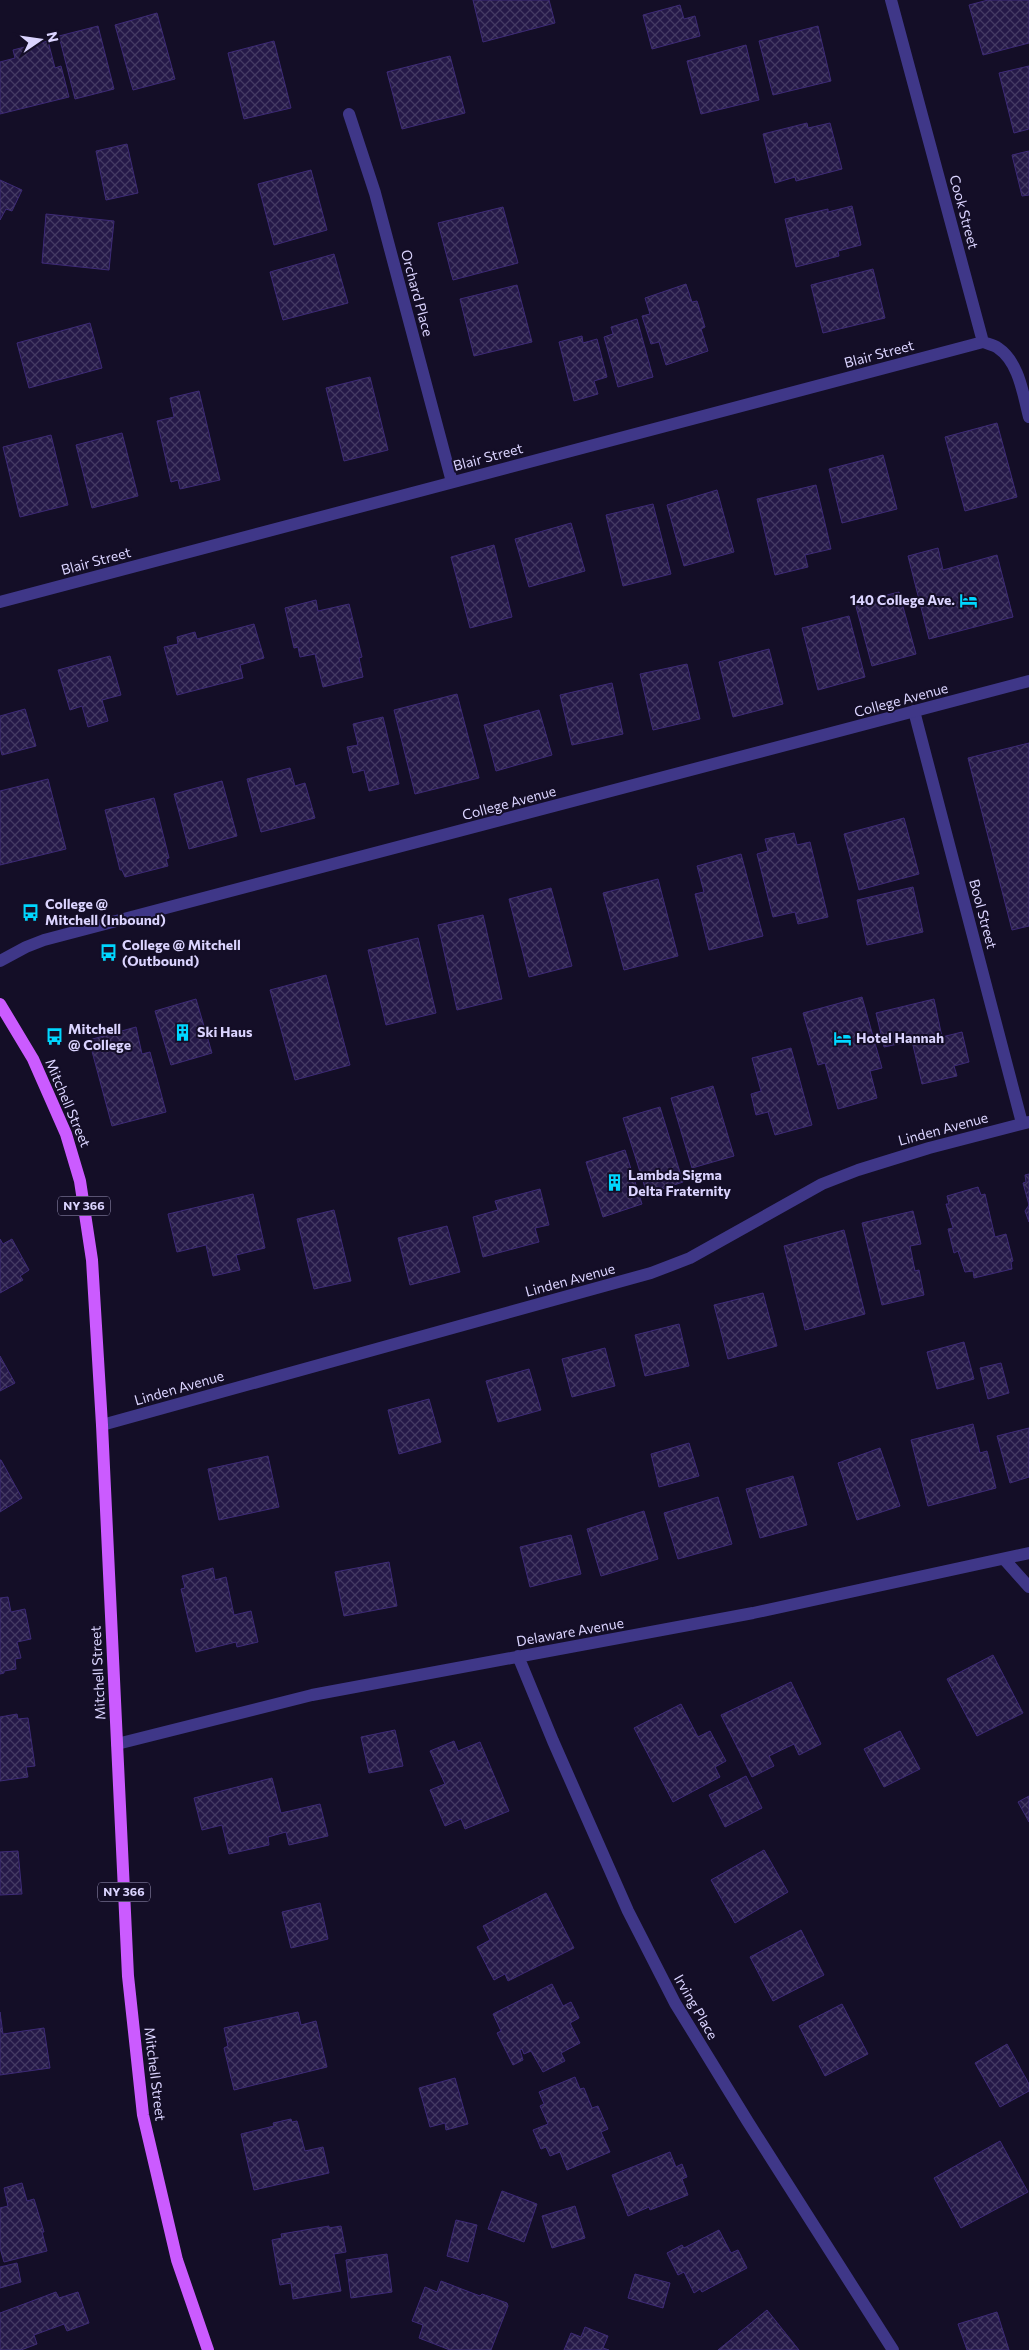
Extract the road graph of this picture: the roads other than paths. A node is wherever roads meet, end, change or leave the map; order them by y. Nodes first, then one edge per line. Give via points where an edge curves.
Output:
1 (891, 0) edge
2 (349, 114) dead end
3 (983, 342) junction
4 (1029, 416) edge
5 (452, 482) junction
6 (0, 602) edge
7 (1029, 681) edge
8 (914, 712) junction
9 (0, 961) edge
10 (0, 1004) edge
11 (1026, 1122) edge
12 (102, 1425) junction
13 (1029, 1553) edge
14 (1004, 1559) junction
15 (1029, 1587) edge
16 (518, 1656) junction
17 (117, 1744) junction
18 (208, 2350) edge
19 (893, 2350) edge

1 - 3 street, Cook Street
2 - 5 street, Orchard Place via 375,193
3 - 4 street via 998,348 1010,359
3 - 5 street, Blair Street
5 - 6 street, Blair Street
7 - 8 street, College Avenue
8 - 9 street, College Avenue via 44,940
8 - 11 street, Bool Street
10 - 12 main road, Mitchell Street / NY 366 via 51,1096 74,1157 92,1260
11 - 12 street, Linden Avenue via 929,1148 822,1184 690,1258 651,1273
12 - 17 main road, Mitchell Street / NY 366
13 - 14 street, Delaware Avenue
14 - 15 street
14 - 16 street, Delaware Avenue via 753,1613
16 - 17 street, Delaware Avenue via 312,1695
16 - 19 street, Irving Place via 628,1911 675,2002
17 - 18 main road, Mitchell Street / NY 366 via 128,1976 143,2116 177,2260

